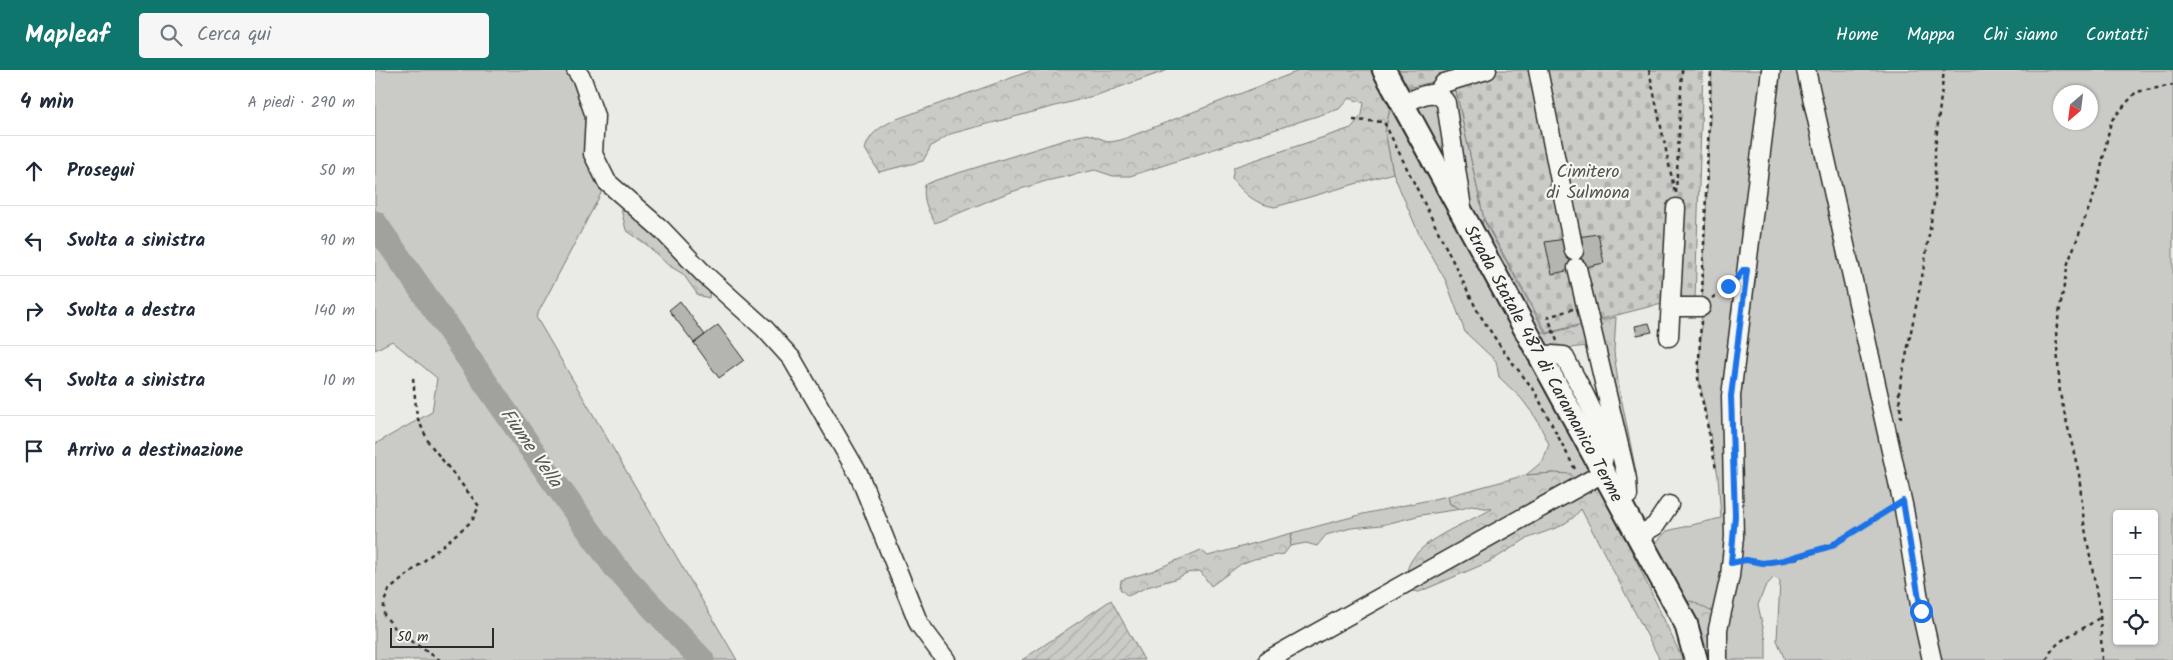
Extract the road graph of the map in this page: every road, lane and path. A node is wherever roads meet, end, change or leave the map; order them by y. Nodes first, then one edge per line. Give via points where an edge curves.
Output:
1 (576, 70) edge
2 (1384, 70) edge
3 (1487, 70) edge
4 (1538, 70) edge
5 (1649, 70) edge
6 (1682, 70) edge
7 (1771, 70) edge
8 (1806, 70) edge
9 (1943, 70) edge
10 (2173, 85) edge
11 (1436, 93) junction
12 (1403, 104) junction
13 (1353, 120) dead end
14 (1676, 208) dead end
15 (1463, 211) junction
16 (1747, 270) junction
17 (1705, 303) joint
18 (1585, 304) junction
19 (1672, 307) junction
20 (1669, 337) dead end
21 (1538, 354) junction
22 (1564, 356) junction
23 (413, 378) dead end
24 (1901, 420) dead end
25 (1601, 470) junction
26 (1583, 484) junction
27 (1619, 501) junction
28 (1903, 501) junction
29 (1669, 506) dead end
30 (1637, 536) junction
31 (1731, 563) junction
32 (2100, 617) junction
33 (440, 660) edge
34 (946, 660) edge
35 (1268, 660) edge
36 (1696, 660) edge
37 (1718, 660) edge
38 (1932, 660) edge
39 (2047, 660) edge
40 (2102, 660) edge

1 - 34 street via 595,116 593,154 607,182 764,328 791,359 859,475 919,624
2 - 12 main road, Strada Statale 487 di Caramanico Terme
3 - 11 street via 1443,82
4 - 18 street
5 - 6 path via 1676,197
7 - 16 street
8 - 28 street
9 - 24 path via 1935,149 1935,196 1899,392
10 - 32 path via 2136,92 2111,121 2097,187 2068,264 2056,330 2060,394 2079,474
11 - 12 street
11 - 15 street via 1446,103
12 - 15 main road, Strada Statale 487 di Caramanico Terme
13 - 26 path via 1384,122 1478,312 1534,390
14 - 19 street
15 - 21 main road, Strada Statale 487 di Caramanico Terme
16 - 17 path
16 - 31 street via 1731,396 1735,516
17 - 19 street
18 - 22 path via 1548,318
18 - 27 street via 1627,478 1628,495
19 - 20 street
21 - 22 street
21 - 25 main road, Strada Statale 487 di Caramanico Terme
22 - 25 street via 1603,435 1604,462
23 - 33 path via 417,417 429,443 479,506 471,521 389,590 384,602 384,615 400,634
25 - 26 street
25 - 27 main road, Strada Statale 487 di Caramanico Terme
26 - 35 street
27 - 30 main road, Strada Statale 487 di Caramanico Terme
28 - 31 path via 1831,546 1784,560
28 - 38 street
29 - 30 street via 1655,526
30 - 36 main road, Strada Statale 487 di Caramanico Terme via 1686,624
31 - 37 street via 1718,629
32 - 39 path via 2055,644
32 - 40 path

